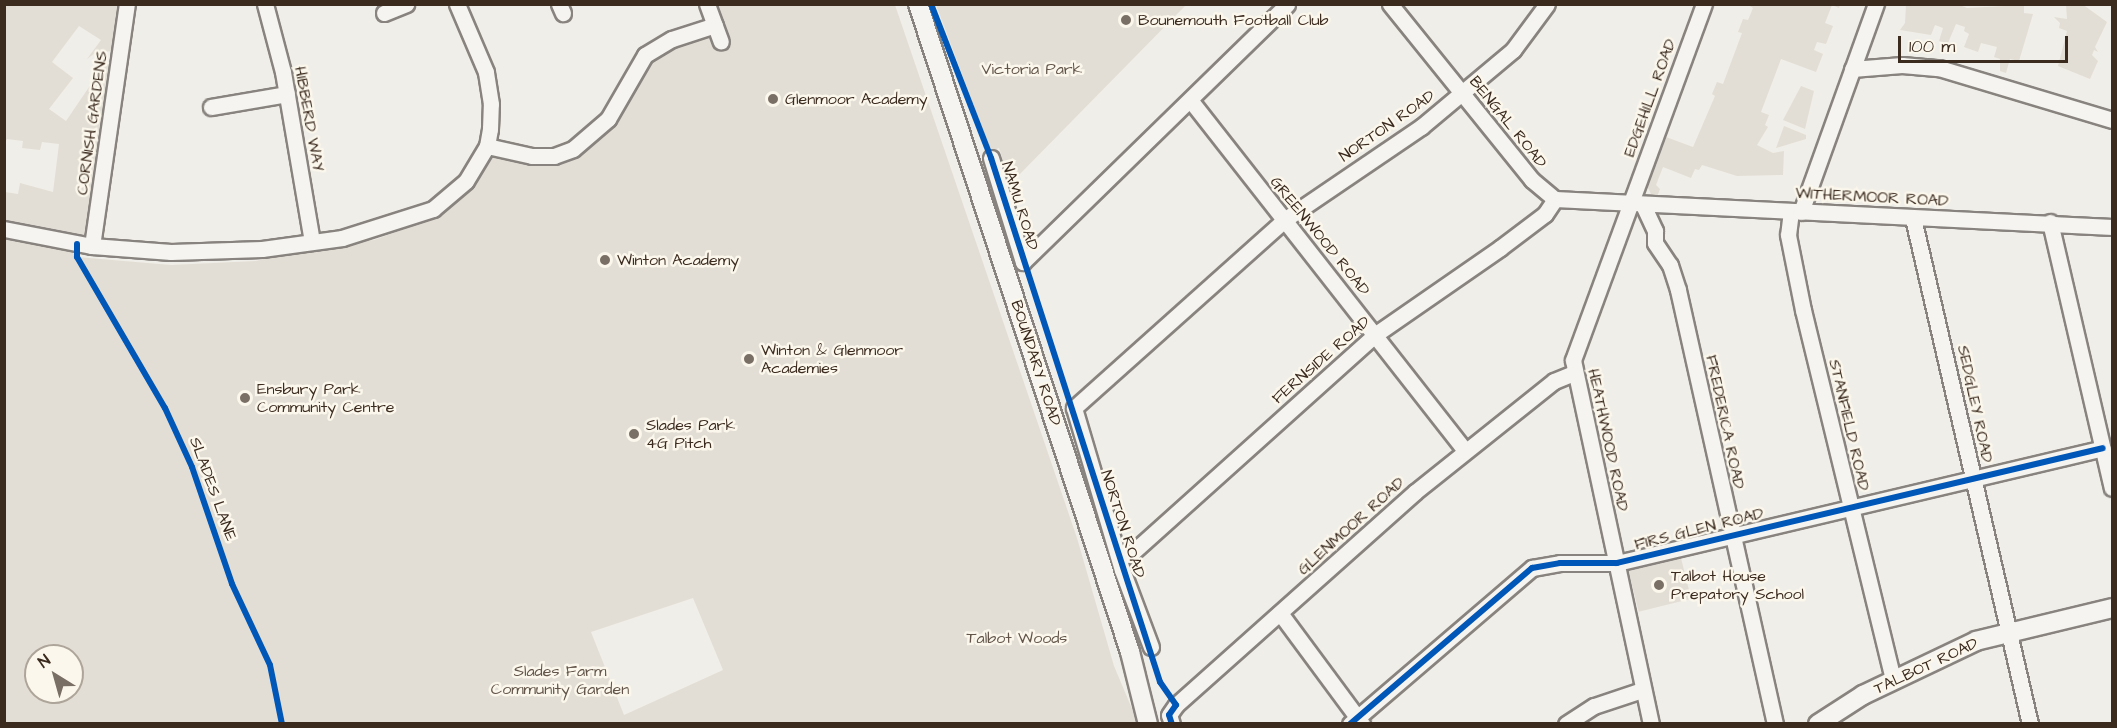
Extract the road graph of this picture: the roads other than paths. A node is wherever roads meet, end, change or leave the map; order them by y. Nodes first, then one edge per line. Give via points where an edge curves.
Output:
1 (128, 4) edge
2 (265, 4) edge
3 (406, 4) edge
4 (457, 4) edge
5 (707, 4) edge
6 (918, 4) edge
7 (1287, 4) edge
8 (1390, 4) edge
9 (1547, 4) edge
10 (1704, 4) edge
11 (1876, 4) edge
12 (384, 14) edge
13 (715, 25) junction
14 (721, 42) dead end
15 (1852, 69) junction
16 (286, 94) junction
17 (1462, 94) junction
18 (1191, 101) junction
19 (212, 107) dead end
20 (2112, 120) edge
21 (487, 146) junction
22 (991, 158) dead end
23 (1555, 199) junction
24 (1636, 205) junction
25 (1796, 212) junction
26 (1913, 218) junction
27 (1284, 220) junction
28 (2050, 222) junction
29 (2112, 227) edge
30 (4, 229) edge
31 (312, 241) junction
32 (92, 246) junction
33 (1376, 334) junction
34 (1574, 373) junction
35 (2103, 448) junction
36 (1465, 450) junction
37 (1973, 478) junction
38 (2112, 489) edge
39 (1850, 508) junction
40 (1731, 534) junction
41 (1119, 558) junction
42 (1617, 563) junction
43 (2112, 608) edge
44 (1280, 613) junction
45 (2010, 633) junction
46 (1151, 647) dead end
47 (1893, 680) junction
48 (1642, 690) junction
49 (1357, 722) edge
50 (1148, 723) edge
51 (1172, 723) edge
52 (1566, 723) edge
53 (1651, 723) edge
54 (1775, 723) edge
55 (1818, 723) edge
56 (2030, 723) edge

1 - 32 street, CORNISH GARDENS
2 - 16 street, HIBBERD WAY
3 - 12 street
4 - 21 street via 486,72 492,104
5 - 13 street
6 - 50 main road, BOUNDARY ROAD via 1130,652
7 - 18 street, NAMU ROAD
8 - 17 street, BENGAL ROAD
9 - 17 street, NORTON ROAD via 1513,51
10 - 24 street, EDGEHILL ROAD
11 - 15 street, STANFIELD ROAD
13 - 14 street
13 - 21 street via 672,39 645,55 598,130 557,155 514,154
15 - 20 street via 1902,65 1939,68
15 - 25 street, STANFIELD ROAD
16 - 19 street
16 - 31 street, HIBBERD WAY
17 - 23 street, BENGAL ROAD via 1532,180
17 - 27 street, NORTON ROAD via 1421,127
18 - 22 street, NAMU ROAD via 1023,262
18 - 27 street, GREENWOOD ROAD
21 - 31 street via 466,181 433,209 382,228
23 - 24 street
23 - 33 street, FERNSIDE ROAD via 1545,214 1500,248
24 - 25 street, WITHERMOOR ROAD
24 - 34 street, HEATHWOOD ROAD via 1577,348
24 - 40 street, FREDERICA ROAD via 1655,231 1655,243 1670,265 1678,290
25 - 26 street, WITHERMOOR ROAD
25 - 39 street, STANFIELD ROAD via 1788,235
26 - 28 street, WITHERMOOR ROAD
26 - 37 street, SEDGLEY ROAD
27 - 33 street, GREENWOOD ROAD
27 - 41 street, NORTON ROAD via 1074,408
28 - 29 street, WITHERMOOR ROAD
28 - 35 street
30 - 32 street
31 - 32 street via 262,249 171,252
33 - 36 street, GREENWOOD ROAD
33 - 41 street, FERNSIDE ROAD via 1133,552
34 - 36 street, GLENMOOR ROAD via 1554,381
34 - 42 street, HEATHWOOD ROAD
35 - 37 street, FIRS GLEN ROAD
35 - 38 street
36 - 44 street, GLENMOOR ROAD
37 - 39 street, FIRS GLEN ROAD
37 - 45 street, SEDGLEY ROAD
39 - 40 street, FIRS GLEN ROAD
39 - 47 street, STANFIELD ROAD
40 - 42 street, FIRS GLEN ROAD
40 - 54 street, FREDERICA ROAD
41 - 46 street, NORTON ROAD
42 - 48 street, HEATHWOOD ROAD
42 - 49 street, FIRS GLEN ROAD via 1560,563 1532,568
43 - 45 main road, TALBOT ROAD
44 - 49 street
44 - 51 street, GLENMOOR ROAD via 1176,705 1169,715
45 - 47 main road, TALBOT ROAD via 1976,641
45 - 56 street, SEDGLEY ROAD
47 - 55 main road, TALBOT ROAD
48 - 52 street via 1594,706
48 - 53 street, HEATHWOOD ROAD

